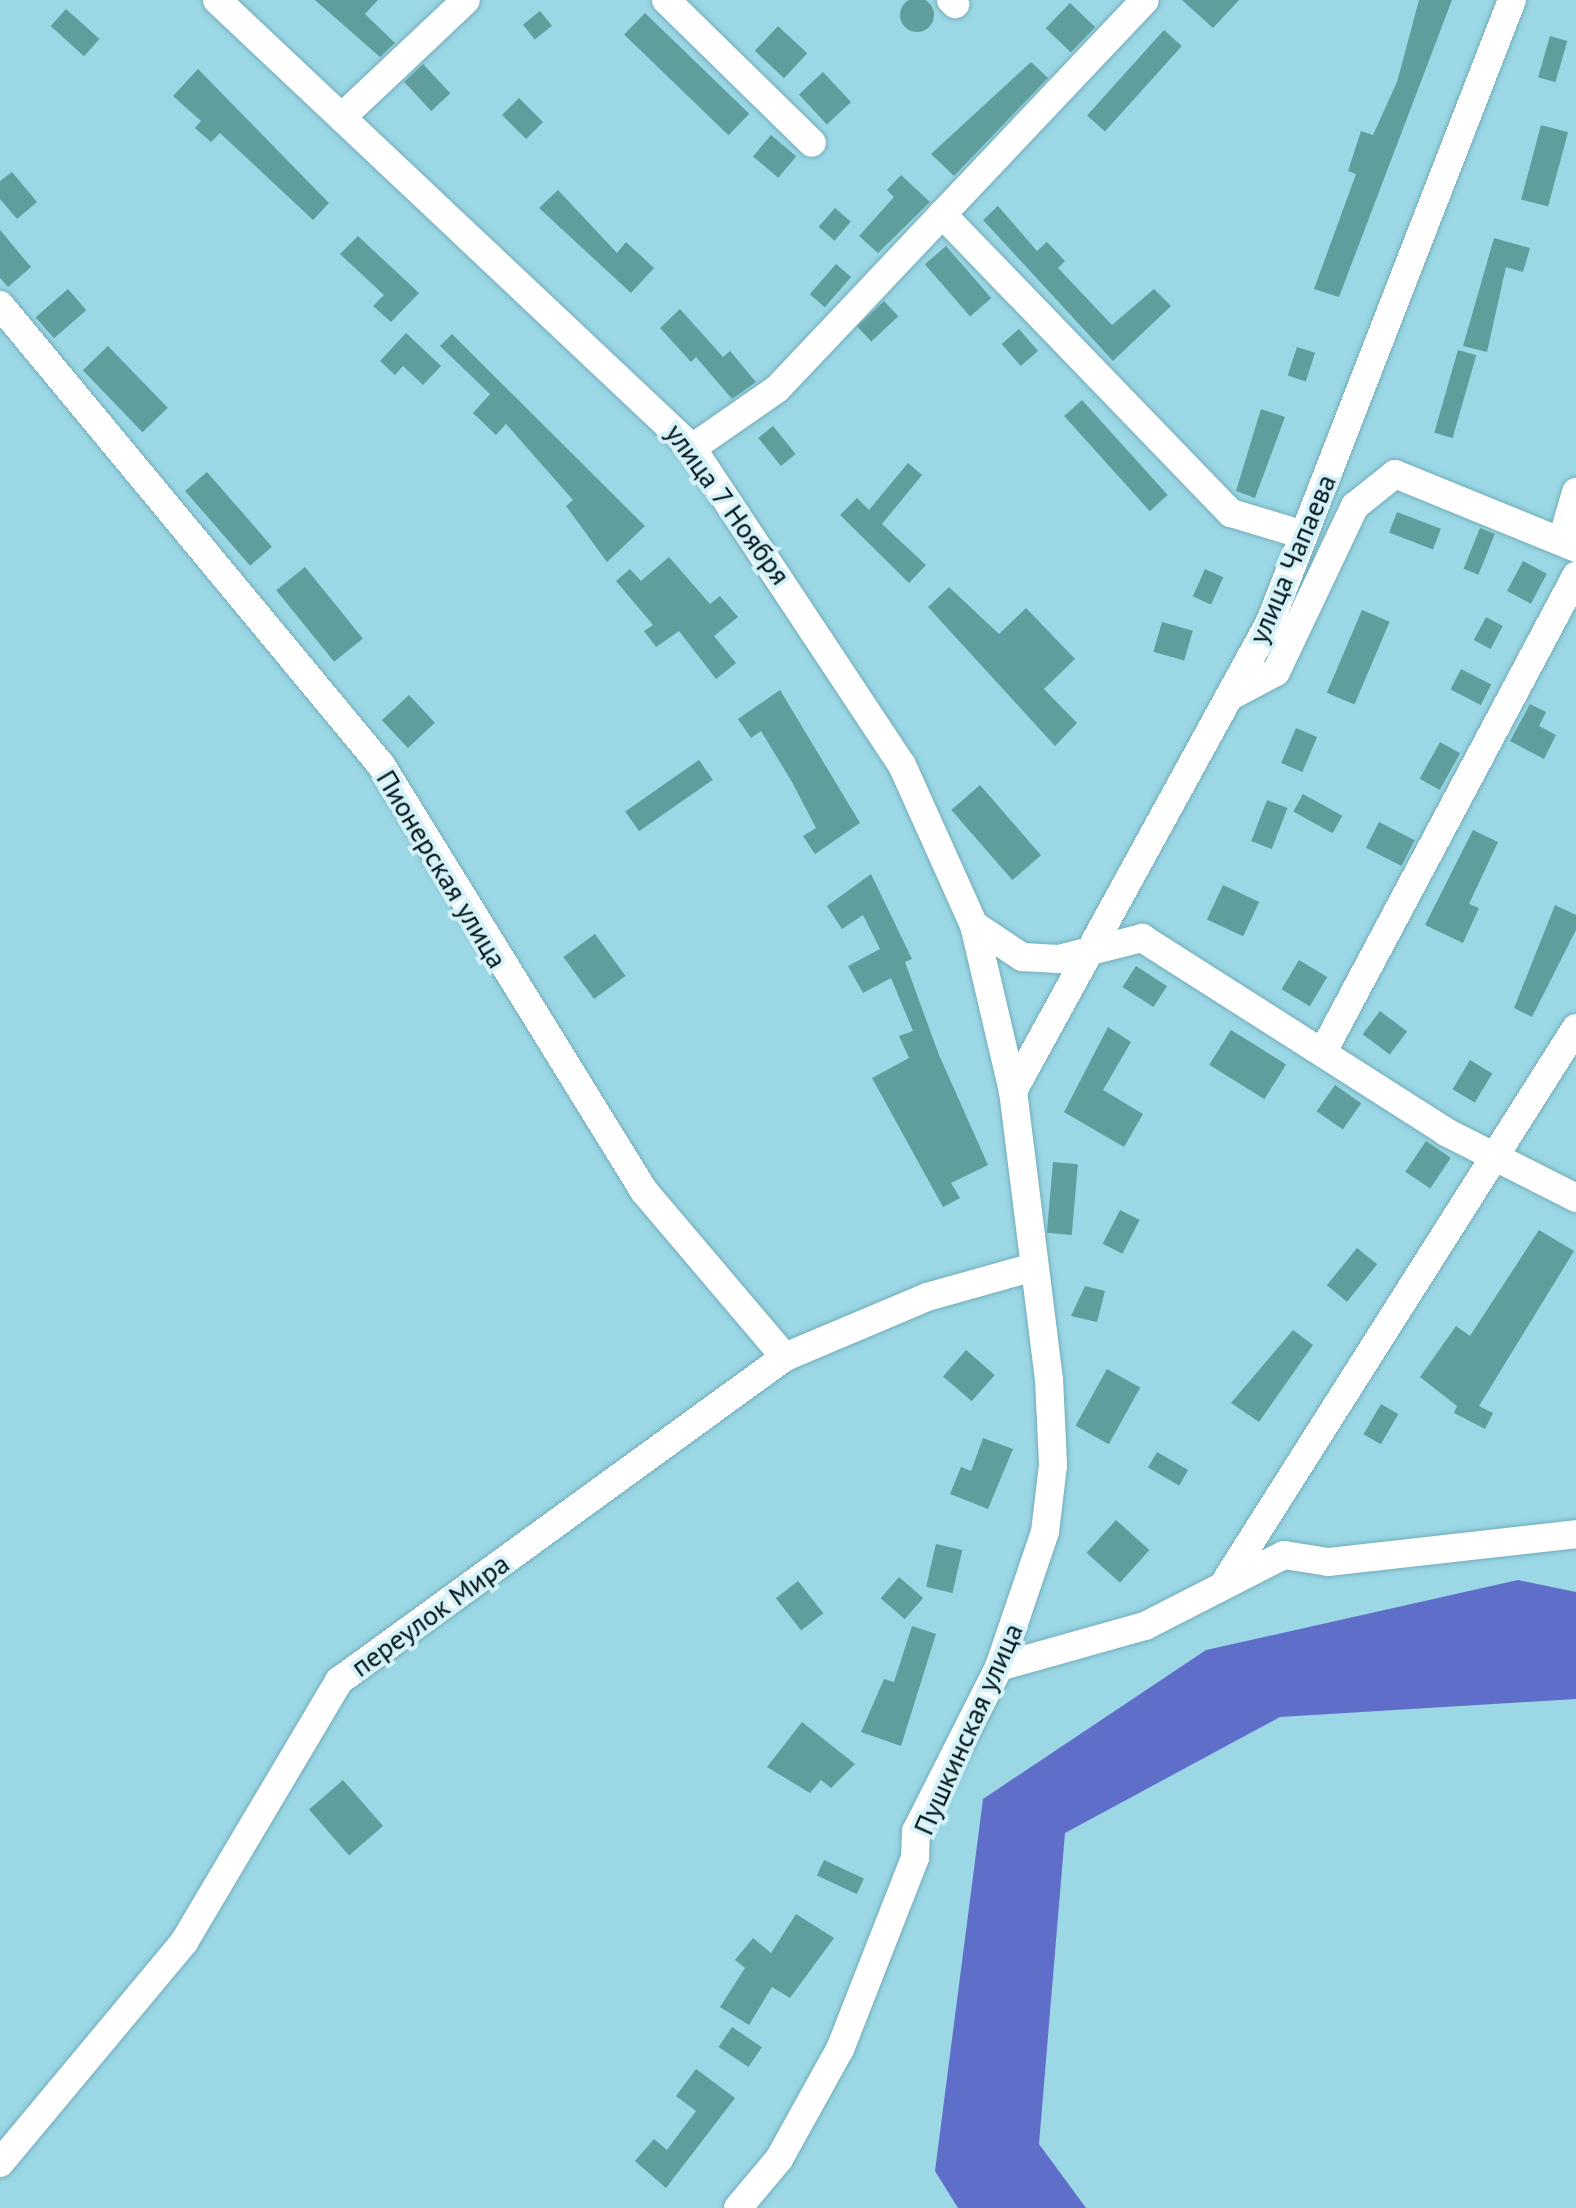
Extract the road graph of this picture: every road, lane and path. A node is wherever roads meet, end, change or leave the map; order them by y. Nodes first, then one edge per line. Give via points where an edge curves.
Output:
1 (217, 0) edge
2 (466, 0) edge
3 (666, 0) edge
4 (1145, 0) edge
5 (1512, 0) edge
6 (342, 116) junction
7 (812, 142) dead end
8 (942, 214) junction
9 (0, 305) edge
10 (692, 448) junction
11 (1576, 492) edge
12 (1304, 535) junction
13 (1569, 544) edge
14 (1576, 576) edge
15 (1228, 698) junction
16 (974, 925) junction
17 (1095, 945) junction
18 (1576, 1028) edge
19 (1325, 1048) junction
20 (1013, 1091) junction
21 (1495, 1159) junction
22 (1576, 1198) edge
23 (1034, 1267) junction
24 (785, 1357) junction
25 (1576, 1534) edge
26 (1228, 1579) junction
27 (1000, 1666) junction
28 (0, 2163) edge
29 (738, 2208) edge

1 - 6 street, улица 7 Ноября
2 - 6 street
3 - 7 street
4 - 8 street
5 - 12 street, улица Чапаева
6 - 10 street, улица 7 Ноября
8 - 10 street via 776,390
8 - 12 street via 1231,513
9 - 24 street, Пионерская улица via 381,765 644,1190
10 - 16 street, улица 7 Ноября via 848,673 902,765
11 - 13 street
12 - 15 street, улица Чапаева via 1270,622
13 - 15 street via 1394,474 1355,506 1276,672
14 - 19 street
15 - 17 street, улица Чапаева
16 - 17 street via 1022,958 1059,959
16 - 20 street, улица 7 Ноября
17 - 19 street via 1142,938
17 - 20 street, улица Чапаева
18 - 21 street
19 - 21 street
20 - 23 street, Пушкинская улица
21 - 22 street
21 - 26 street
23 - 24 street, переулок Мира via 928,1297
23 - 27 street, Пушкинская улица via 1053,1465 1045,1532
24 - 28 street, переулок Мира via 339,1680 184,1942
25 - 26 street via 1328,1562 1284,1555
26 - 27 street via 1088,1648
27 - 29 street, Пушкинская улица via 916,1831 914,1858 840,2049 780,2158

